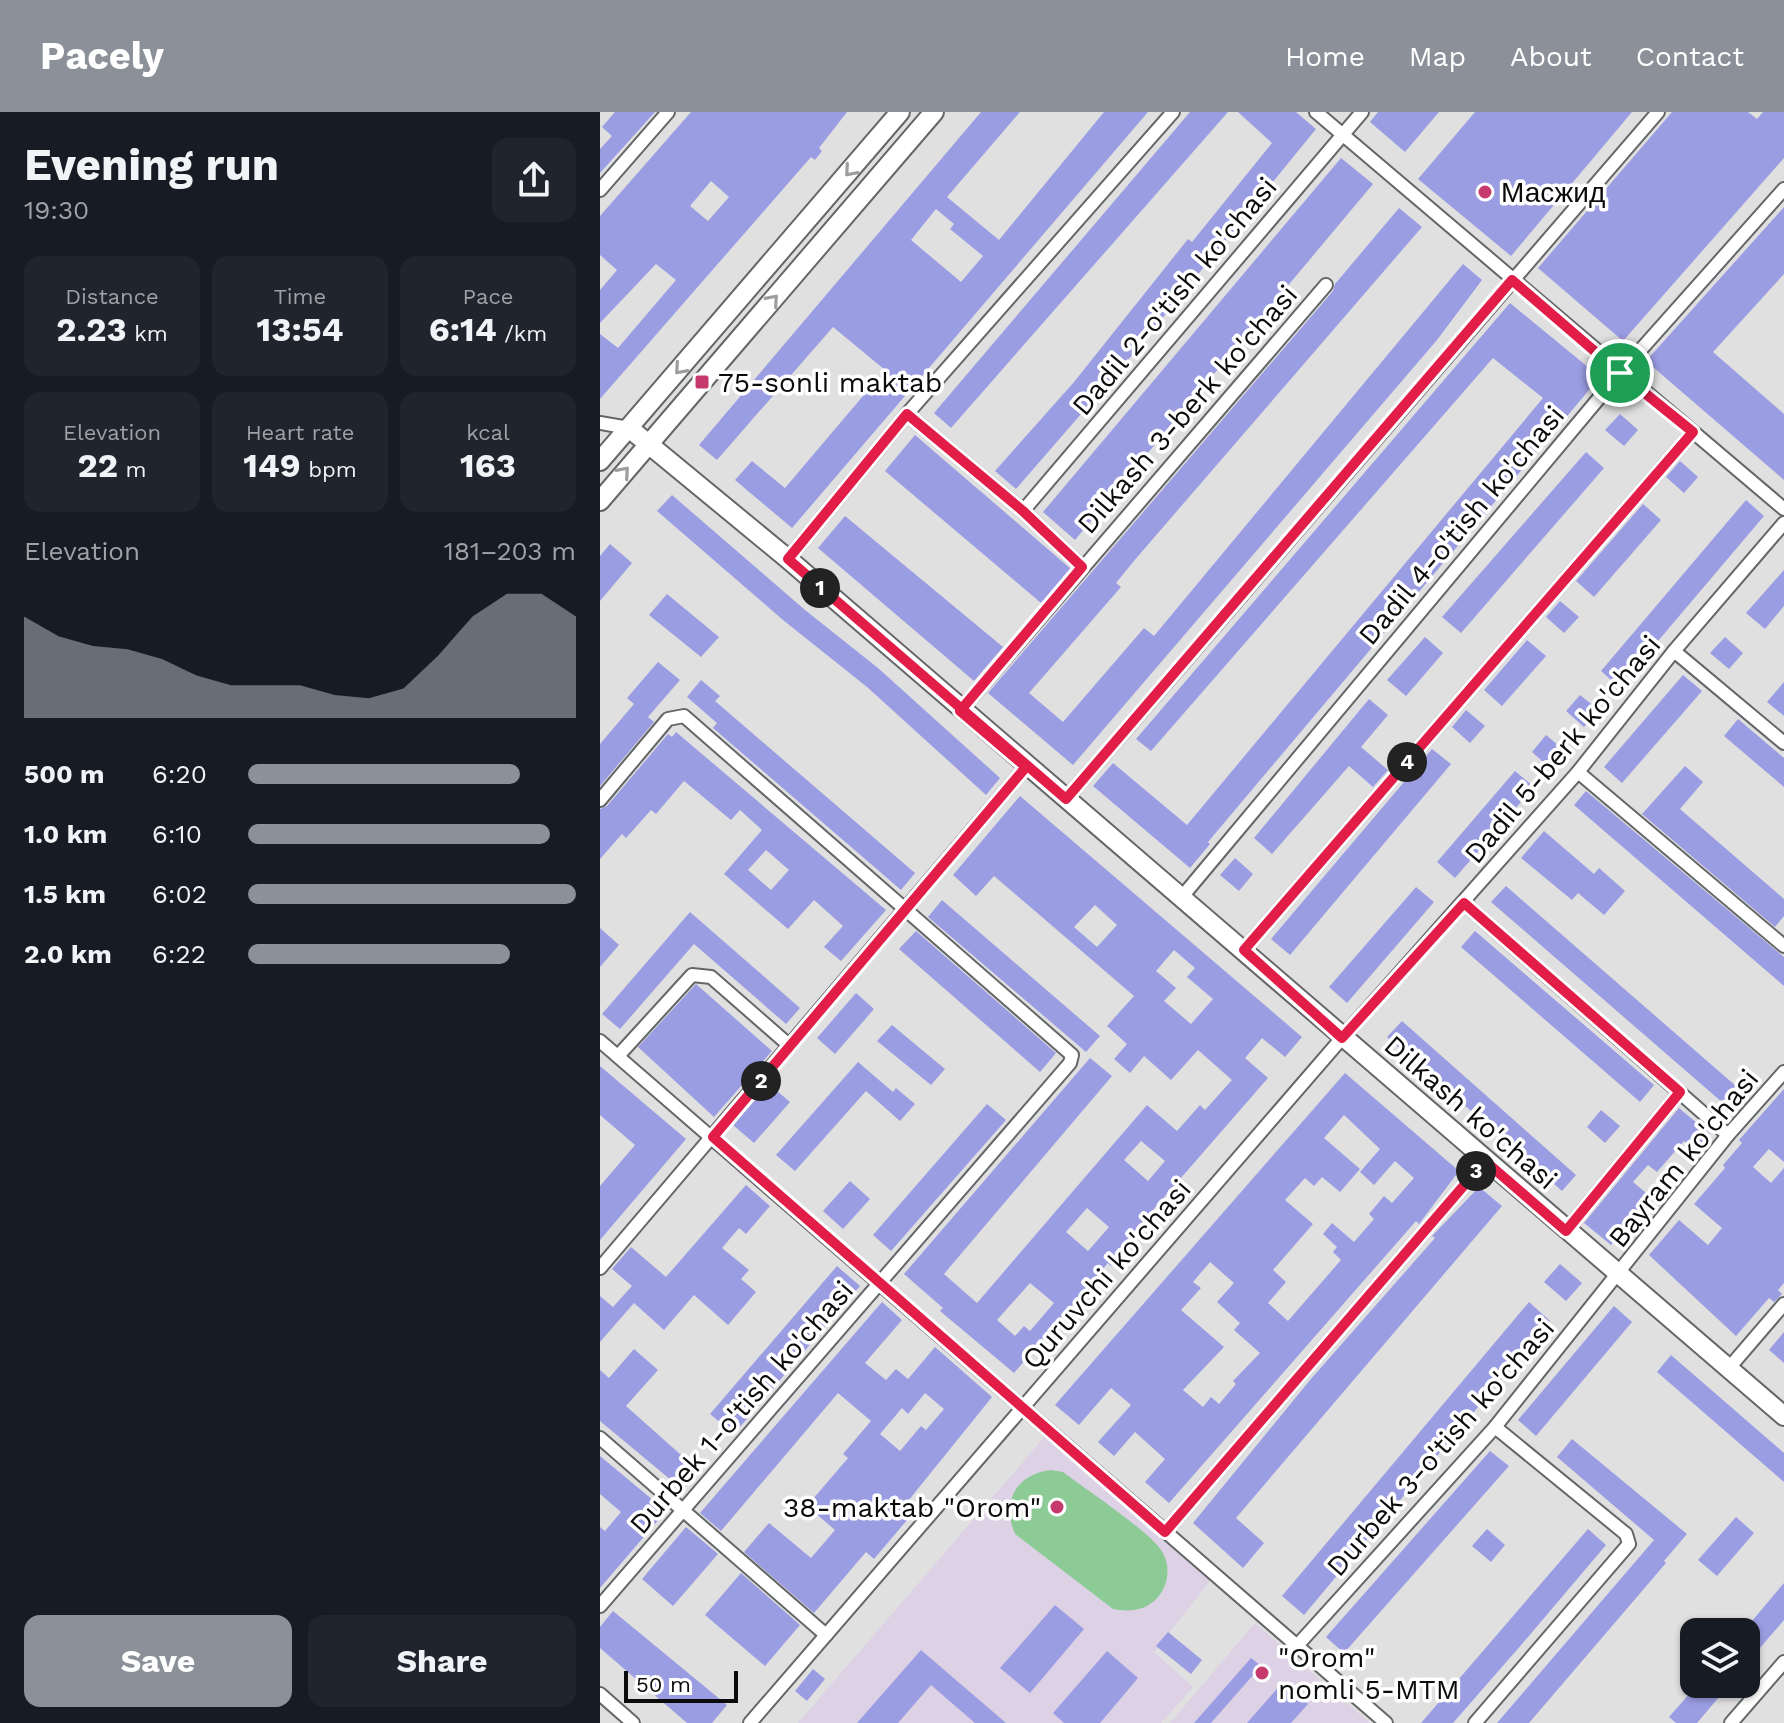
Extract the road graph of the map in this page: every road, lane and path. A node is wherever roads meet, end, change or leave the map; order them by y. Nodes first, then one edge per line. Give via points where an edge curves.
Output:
1 (668, 112) edge
2 (900, 112) edge
3 (934, 112) edge
4 (1173, 112) edge
5 (1316, 112) edge
6 (1362, 112) edge
7 (1658, 112) edge
8 (1342, 135) junction
9 (1784, 189) edge
10 (600, 190) edge
11 (1512, 280) junction
12 (1326, 285) dead end
13 (1620, 373) junction
14 (907, 414) junction
15 (600, 423) edge
16 (629, 428) junction
17 (1693, 432) junction
18 (649, 444) junction
19 (600, 461) edge
20 (600, 501) edge
21 (1784, 509) edge
22 (1023, 511) junction
23 (1784, 523) edge
24 (788, 559) junction
25 (1082, 567) junction
26 (1674, 651) junction
27 (960, 711) junction
28 (1784, 743) edge
29 (1026, 767) junction
30 (1578, 772) junction
31 (1066, 799) junction
32 (600, 800) edge
33 (1181, 898) junction
34 (1464, 903) junction
35 (905, 911) junction
36 (1784, 946) edge
37 (1244, 950) junction
38 (1342, 1038) junction
39 (600, 1041) edge
40 (790, 1046) junction
41 (618, 1056) junction
42 (1784, 1072) edge
43 (1680, 1092) junction
44 (1728, 1135) junction
45 (713, 1137) junction
46 (1485, 1161) junction
47 (1566, 1231) junction
48 (600, 1268) edge
49 (1619, 1275) junction
50 (880, 1282) junction
51 (1784, 1304) edge
52 (1729, 1368) junction
53 (1023, 1407) junction
54 (1784, 1416) edge
55 (1495, 1427) junction
56 (600, 1438) edge
57 (684, 1511) junction
58 (1165, 1532) junction
59 (600, 1606) edge
60 (826, 1635) junction
61 (1295, 1648) junction
62 (1784, 1662) edge
63 (600, 1694) edge
64 (633, 1723) edge
65 (750, 1723) edge
66 (1386, 1723) edge
67 (1475, 1723) edge
68 (1731, 1723) edge

1 - 10 street
2 -> 16 street
18 -> 3 street
4 - 14 street
5 - 8 street
6 - 8 street, Dadil 2-o'tish ko'chasi
7 - 11 street
8 - 11 street
8 - 22 street, Dadil 2-o'tish ko'chasi
9 - 13 street, Dadil 4-o'tish ko'chasi
11 - 13 street
11 - 31 street
12 - 25 street, Dilkash 3-berk ko'chasi
13 - 17 street
13 - 33 street, Dadil 4-o'tish ko'chasi
14 - 22 street
14 - 24 street
15 - 16 street
16 - 18 street, Dilkash ko'chasi
16 - 19 street
17 - 21 street
17 - 37 street
20 -> 18 street
18 - 24 street, Dilkash ko'chasi
22 - 25 street
23 - 26 street, Dadil 5-berk ko'chasi
24 - 27 street, Dilkash ko'chasi
25 - 27 street, Dilkash 3-berk ko'chasi
26 - 28 street
26 - 30 street, Dadil 5-berk ko'chasi
27 - 29 street, Dilkash ko'chasi
29 - 31 street, Dilkash ko'chasi
29 - 35 street
30 - 34 street, Dadil 5-berk ko'chasi
30 - 36 street
31 - 33 street, Dilkash ko'chasi
32 - 35 street via 668,719 684,716
33 - 37 street, Dilkash ko'chasi
34 - 38 street, Dadil 5-berk ko'chasi
34 - 43 street
35 - 40 street
35 - 50 street, Durbek 1-o'tish ko'chasi via 1072,1055
37 - 38 street, Dilkash ko'chasi
38 - 46 street, Dilkash ko'chasi
38 - 53 street, Quruvchi ko'chasi
39 - 41 street
40 - 41 street via 701,974 692,975
40 - 45 street
41 - 45 street
42 - 44 street, Bayram ko'chasi
43 - 44 street
43 - 47 street
44 - 49 street, Bayram ko'chasi
45 - 48 street
45 - 50 street
46 - 47 street, Dilkash ko'chasi
46 - 58 street
47 - 49 street, Dilkash ko'chasi
49 - 52 street, Dilkash ko'chasi
49 - 55 street, Durbek 3-o'tish ko'chasi
50 - 53 street
50 - 57 street, Durbek 1-o'tish ko'chasi
51 - 52 street
52 - 54 street, Dilkash ko'chasi
53 - 58 street
53 - 60 street, Quruvchi ko'chasi
55 - 61 street, Durbek 3-o'tish ko'chasi
55 - 67 street via 1626,1534 1629,1544
56 - 57 street
57 - 59 street, Durbek 1-o'tish ko'chasi
57 - 60 street
58 - 61 street
60 - 65 street, Quruvchi ko'chasi
61 - 66 street
62 - 68 street
63 - 64 street

